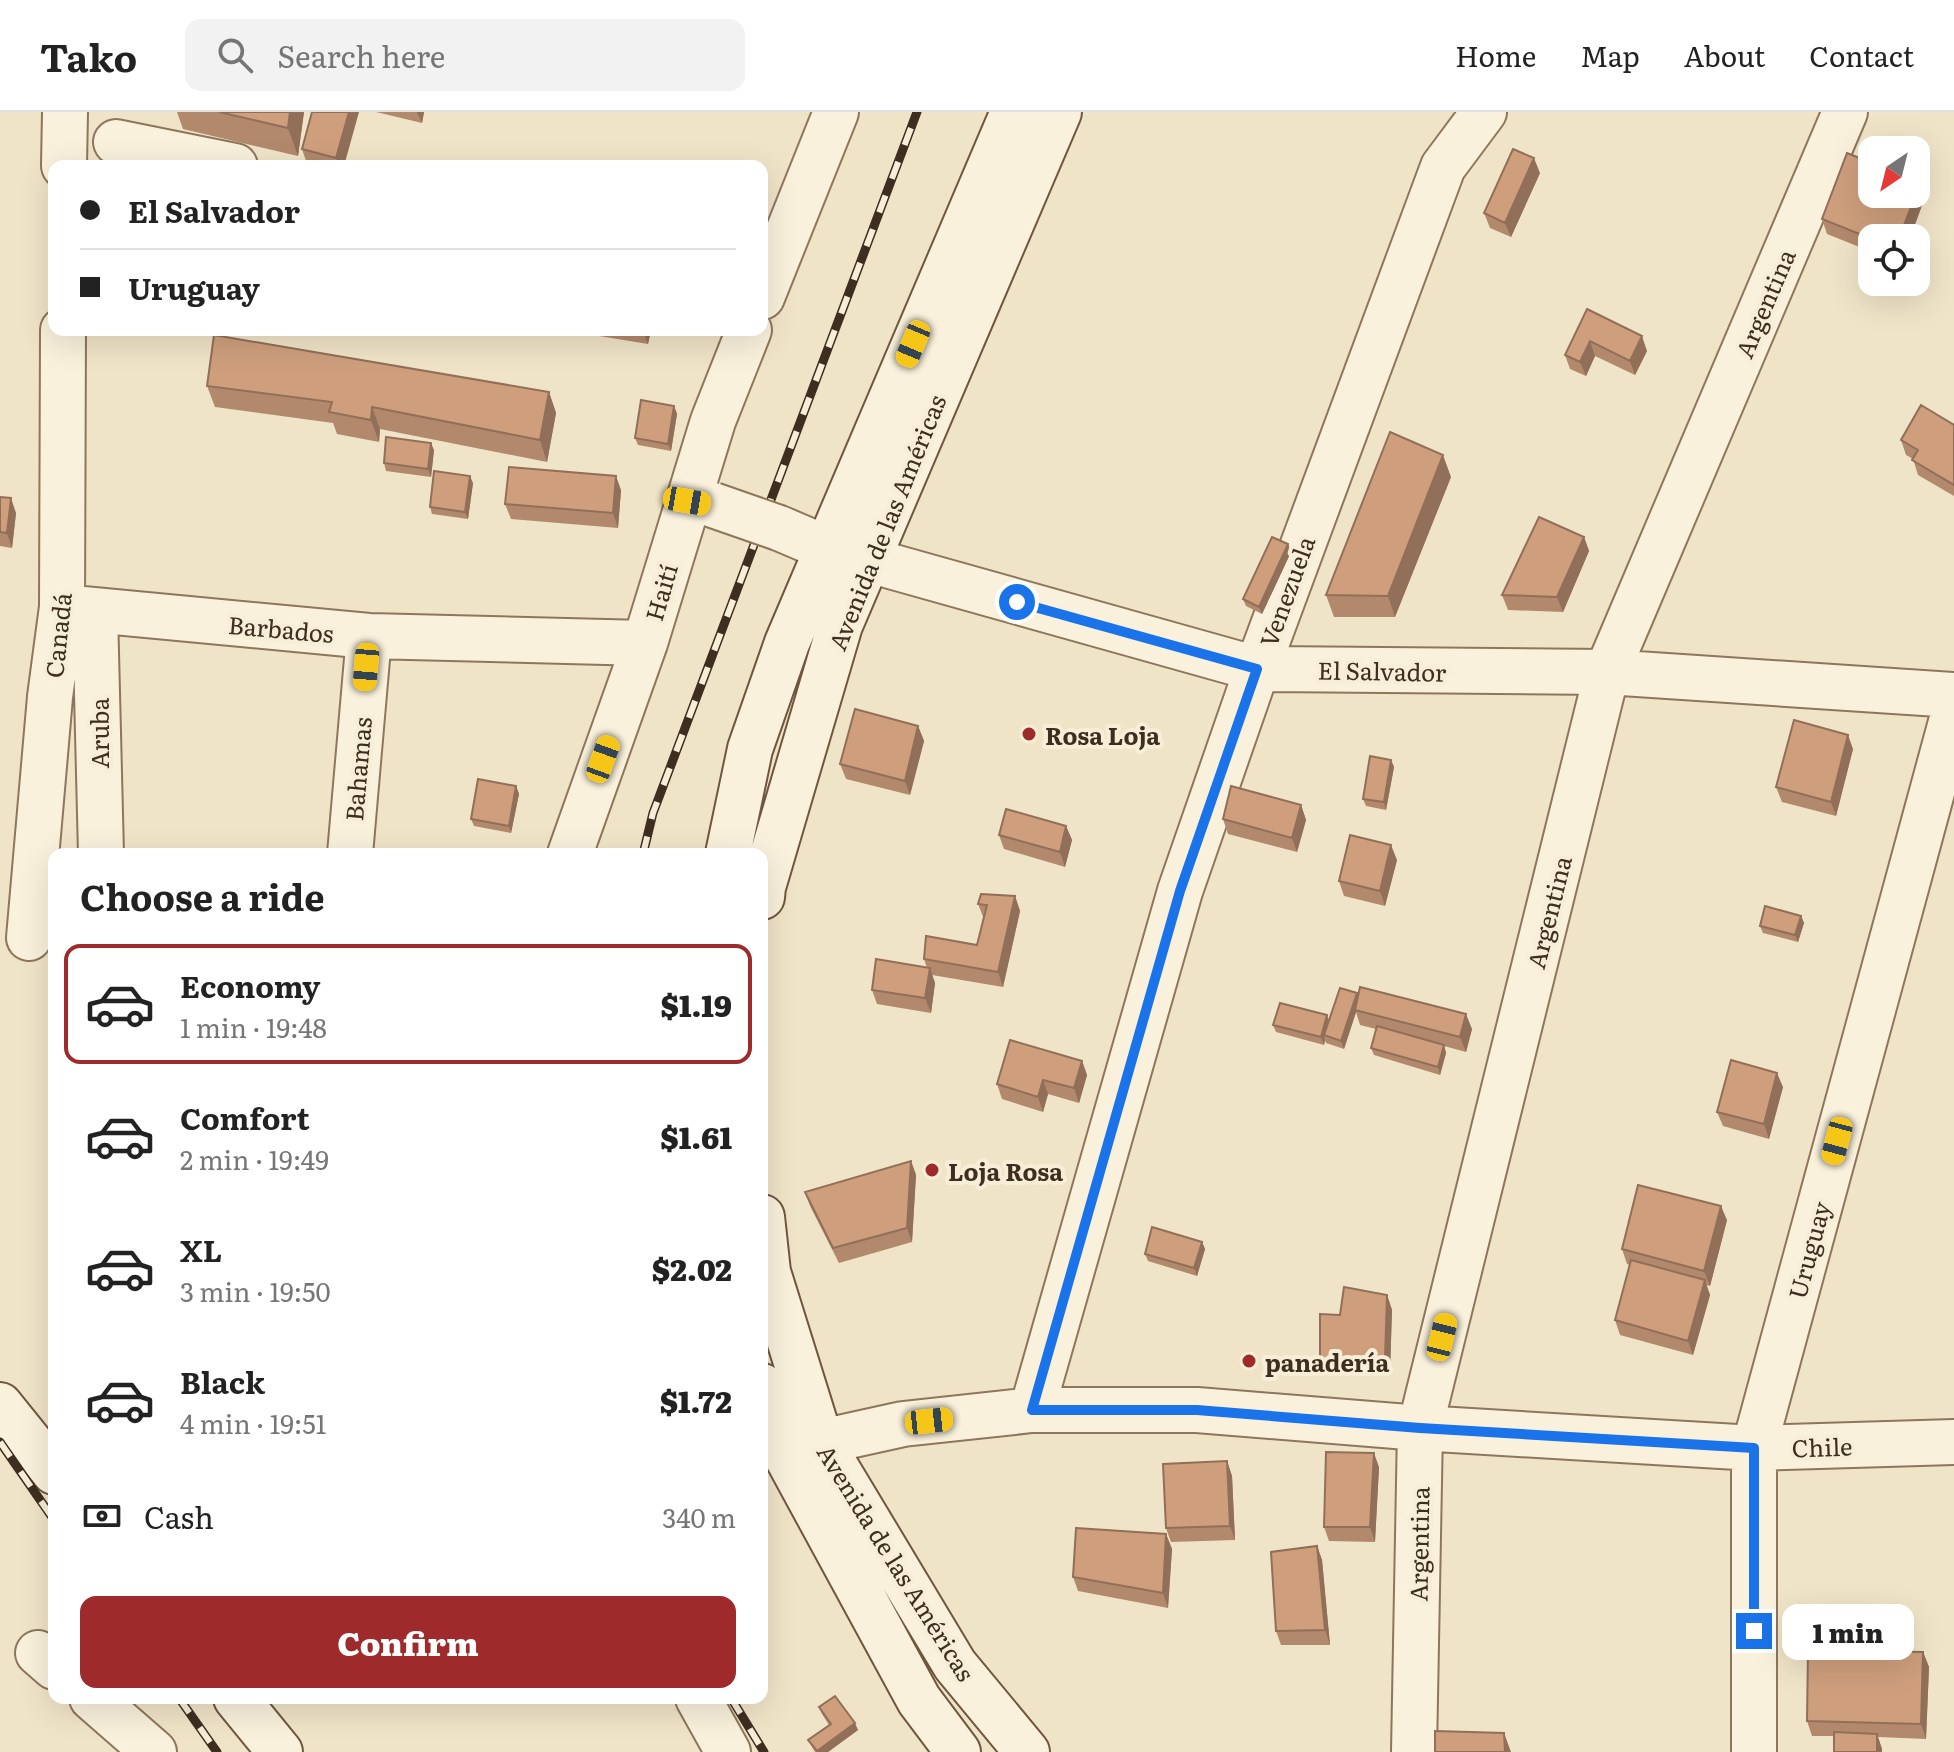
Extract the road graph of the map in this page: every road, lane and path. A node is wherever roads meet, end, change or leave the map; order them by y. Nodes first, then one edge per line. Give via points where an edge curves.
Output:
1 (65, 112) edge
2 (836, 112) edge
3 (1013, 112) edge
4 (1059, 112) edge
5 (1484, 112) edge
6 (1845, 112) edge
7 (116, 142) dead end
8 (64, 160) edge
9 (205, 160) edge
10 (768, 275) edge
11 (63, 336) edge
12 (747, 336) edge
13 (700, 503) junction
14 (846, 553) junction
15 (78, 610) junction
16 (369, 636) junction
17 (645, 643) junction
18 (1257, 669) junction
19 (1607, 672) junction
20 (1954, 695) edge
21 (1954, 711) edge
22 (100, 848) edge
23 (351, 848) edge
24 (572, 848) edge
25 (729, 848) edge
26 (768, 870) edge
27 (29, 938) dead end
28 (768, 1272) edge
29 (768, 1395) edge
30 (0, 1405) edge
31 (1032, 1410) junction
32 (1420, 1428) junction
33 (1954, 1442) edge
34 (802, 1446) junction
35 (1754, 1448) junction
36 (48, 1465) edge
37 (99, 1704) edge
38 (241, 1704) edge
39 (701, 1704) edge
40 (154, 1752) edge
41 (280, 1752) edge
42 (728, 1752) edge
43 (958, 1752) edge
44 (1027, 1752) edge
45 (1414, 1752) edge
46 (1754, 1752) edge

1 - 8 street
2 - 10 street
3 - 14 street, Avenida de las Américas
4 - 14 street, Avenida de las Américas
5 - 18 street, Venezuela via 1443,167
6 - 19 street, Argentina
7 - 9 street
11 - 15 street, Canadá
12 - 13 street, Haití via 713,421
13 - 14 street, El Salvador, bridge
13 - 17 street, Haití
14 - 18 street, El Salvador
14 - 25 street, Avenida de las Américas via 787,643 750,749
14 - 26 street, Avenida de las Américas via 840,625
15 - 16 street, Barbados
15 - 22 street, Aruba
15 - 27 street, Canadá via 50,697
16 - 17 street, Barbados
16 - 23 street, Bahamas
17 - 24 street, Haití
18 - 19 street, El Salvador
18 - 31 street, Venezuela via 1180,891
19 - 20 street, El Salvador
19 - 32 street, Argentina
21 - 35 street, Uruguay
28 - 34 street, Avenida de las Américas
29 - 34 street, Avenida de las Américas
30 - 36 street
31 - 32 street, Chile via 1197,1410
31 - 34 street, Chile via 903,1424
32 - 35 street, Chile
32 - 45 street, Argentina
33 - 35 street, Chile
34 - 43 street, Avenida de las Américas via 919,1700
34 - 44 street, Avenida de las Américas via 955,1665
35 - 46 street, Uruguay
37 - 40 street
38 - 41 street
39 - 42 street

